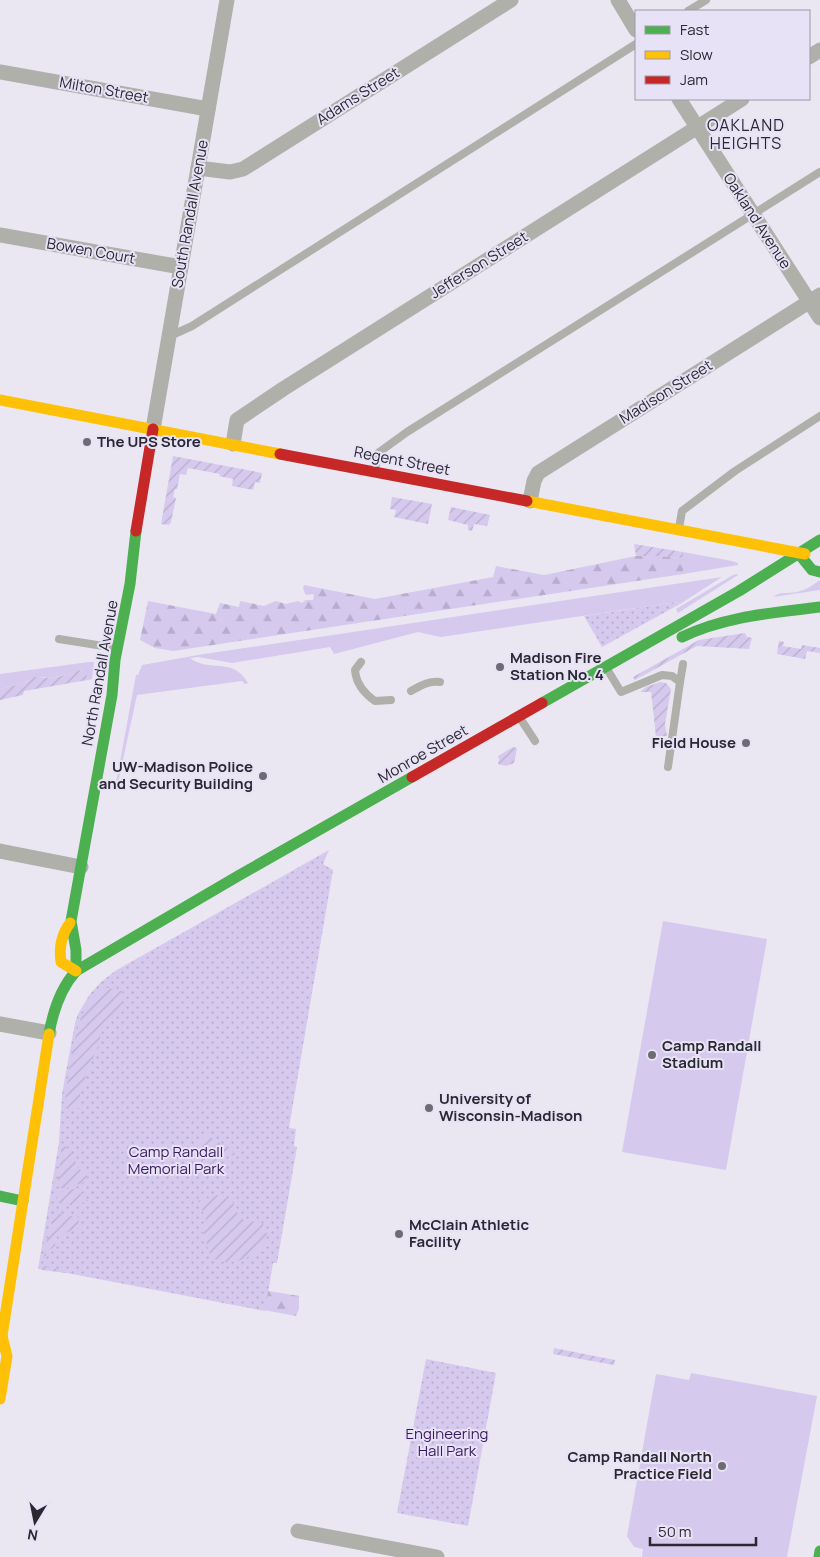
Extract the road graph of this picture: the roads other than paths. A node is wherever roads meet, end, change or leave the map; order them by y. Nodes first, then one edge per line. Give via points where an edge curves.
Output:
1 (227, 0) edge
2 (511, 0) edge
3 (618, 0) edge
4 (706, 0) edge
5 (690, 10) edge
6 (635, 28) edge
7 (635, 45) edge
8 (0, 72) edge
9 (680, 100) edge
10 (740, 100) edge
11 (208, 109) junction
12 (697, 128) junction
13 (198, 168) junction
14 (820, 172) edge
15 (753, 215) junction
16 (0, 234) edge
17 (181, 267) junction
18 (814, 298) edge
19 (820, 318) edge
20 (169, 336) junction
21 (0, 400) edge
22 (820, 416) edge
23 (153, 429) junction
24 (233, 444) junction
25 (375, 471) junction
26 (530, 501) junction
27 (678, 530) junction
28 (820, 540) edge
29 (820, 553) edge
30 (798, 554) junction
31 (820, 572) edge
32 (739, 591) junction
33 (820, 596) edge
34 (754, 598) dead end
35 (769, 602) dead end
36 (820, 607) edge
37 (59, 639) dead end
38 (671, 644) dead end
39 (118, 648) junction
40 (656, 652) dead end
41 (362, 662) dead end
42 (610, 664) junction
43 (683, 664) dead end
44 (440, 682) dead end
45 (680, 682) junction
46 (411, 691) dead end
47 (392, 700) dead end
48 (519, 716) junction
49 (535, 741) dead end
50 (668, 767) dead end
51 (0, 851) edge
52 (81, 867) junction
53 (76, 971) junction
54 (0, 1024) edge
55 (49, 1033) junction
56 (0, 1196) edge
57 (23, 1201) junction
58 (1, 1338) edge
59 (0, 1399) edge
60 (298, 1531) dead end
61 (820, 1552) edge
62 (437, 1557) edge
63 (819, 1557) edge

1 - 11 street, South Randall Avenue
2 - 13 street, Adams Street via 242,169 230,172
3 - 6 street
4 - 5 lane
7 - 20 lane via 192,326
8 - 11 street, Milton Street
9 - 12 street, Oakland Avenue
10 - 12 street, Jefferson Street
11 - 13 street, South Randall Avenue
12 - 15 street, Oakland Avenue
12 - 24 street, Jefferson Street via 237,420
13 - 17 street, South Randall Avenue
14 - 15 lane
15 - 18 street, Oakland Avenue
15 - 25 lane via 407,432 378,453
16 - 17 street, Bowen Court
17 - 20 street, South Randall Avenue
18 - 19 street, Oakland Avenue
18 - 26 street, Madison Street via 538,473
20 - 23 street, South Randall Avenue
21 - 23 main road, Regent Street
22 - 27 lane via 735,471 682,511
23 - 24 main road, Regent Street
23 - 39 main road, North Randall Avenue
24 - 25 main road, Regent Street
25 - 26 main road, Regent Street
26 - 27 main road, Regent Street
27 - 30 main road, Regent Street
28 - 30 main road, Monroe Street
29 - 30 main road, Regent Street
30 - 31 main road via 812,570
30 - 32 main road, Monroe Street
32 - 34 main road
32 - 42 main road, Monroe Street
33 - 35 main road
36 - 38 main road via 705,626
37 - 39 lane
39 - 52 main road, North Randall Avenue
40 - 42 main road
41 - 47 lane via 355,670 366,694 375,702
42 - 45 lane via 621,692 662,675 672,676
42 - 48 main road, Monroe Street
43 - 45 lane
44 - 46 lane via 430,681
45 - 50 lane
48 - 49 lane
48 - 53 main road, Monroe Street
51 - 52 street
52 - 53 main road, North Randall Avenue via 71,921
53 - 55 main road, Monroe Street via 66,983
54 - 55 street
55 - 57 main road
56 - 57 main road
57 - 58 main road
58 - 59 main road via 7,1356
60 - 62 street
61 - 63 main road

